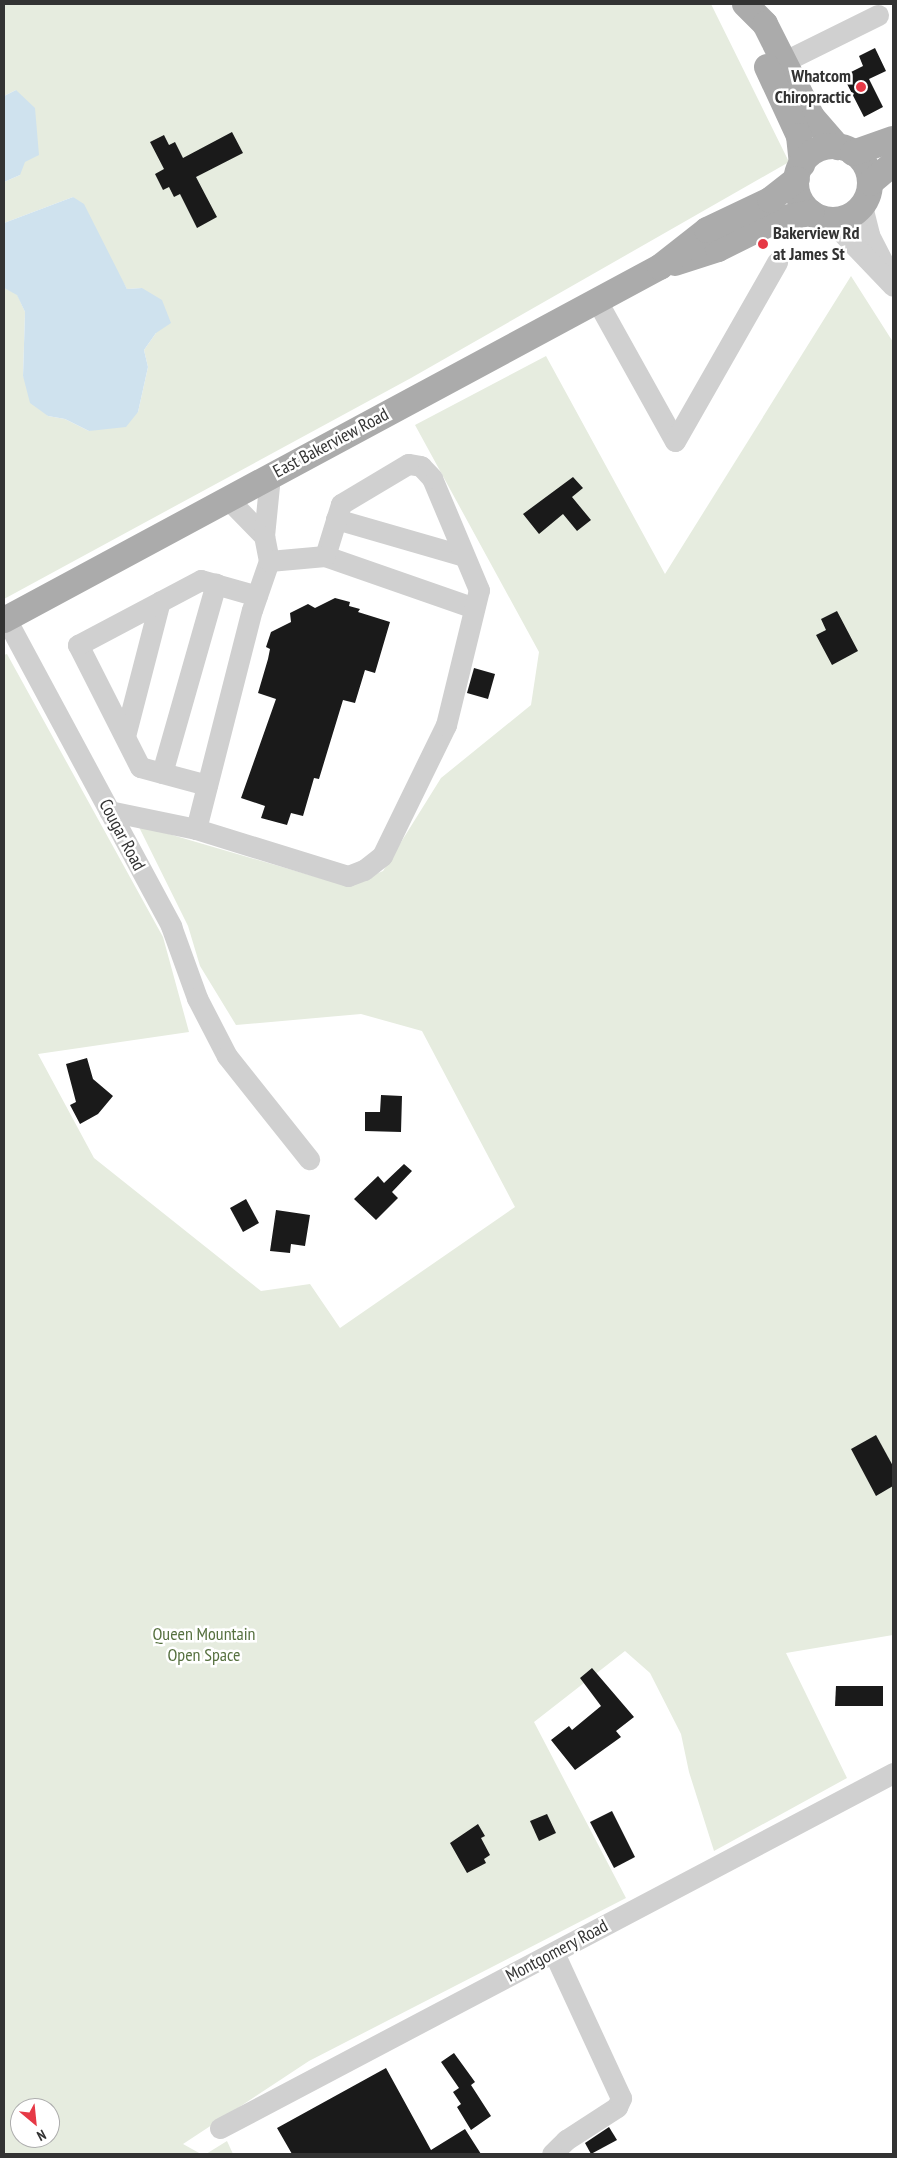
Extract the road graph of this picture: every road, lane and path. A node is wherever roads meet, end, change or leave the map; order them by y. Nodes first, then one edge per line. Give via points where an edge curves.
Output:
1 (746, 6) edge
2 (878, 15) dead end
3 (779, 72) junction
4 (893, 139) edge
5 (846, 150) junction
6 (893, 164) edge
7 (799, 172) junction
8 (866, 195) junction
9 (821, 216) junction
10 (777, 262) dead end
11 (660, 267) junction
12 (892, 285) edge
13 (597, 301) junction
14 (270, 476) junction
15 (228, 499) junction
16 (336, 519) junction
17 (264, 536) junction
18 (325, 556) junction
19 (464, 556) junction
20 (269, 560) junction
21 (216, 584) junction
22 (257, 596) junction
23 (160, 601) junction
24 (474, 608) junction
25 (5, 619) edge
26 (125, 736) junction
27 (162, 773) junction
28 (208, 785) junction
29 (109, 811) junction
30 (196, 829) junction
31 (309, 1158) dead end
32 (893, 1773) edge
33 (554, 1953) junction
34 (220, 2128) dead end
35 (552, 2154) edge

1 - 3 main road via 751,32
2 - 3 street
3 - 5 main road via 812,117
3 - 7 main road via 799,136
4 - 5 main road
5 - 7 main road via 821,149
5 - 8 main road via 865,164
6 - 8 main road
7 - 9 main road via 798,195
7 - 11 main road, East Bakerview Road via 770,200 707,230
8 - 9 main road via 846,218
8 - 12 street via 869,236 885,262
9 - 11 main road, East Bakerview Road via 779,219 718,249
9 - 12 street
10 - 13 street via 676,441
11 - 13 main road, East Bakerview Road
13 - 14 main road, East Bakerview Road
14 - 15 main road, East Bakerview Road
14 - 17 street
15 - 17 street
15 - 25 main road, East Bakerview Road
16 - 18 street
16 - 19 street
16 - 19 street via 341,504 379,480 408,464 421,466 432,478
17 - 20 street
18 - 20 street
18 - 24 street
19 - 24 street via 479,590
20 - 22 street
21 - 22 street
21 - 23 street via 201,580
21 - 27 street
22 - 28 street
23 - 26 street
23 - 26 street via 78,645
24 - 30 street via 446,725 382,856 348,876
25 - 29 street, Cougar Road
26 - 27 street via 140,767
27 - 28 street
28 - 30 street
29 - 30 street
29 - 31 street, Cougar Road via 170,926 197,998 227,1056
32 - 33 street, Montgomery Road
33 - 34 street, Montgomery Road
33 - 35 street via 621,2098 617,2107 566,2140

